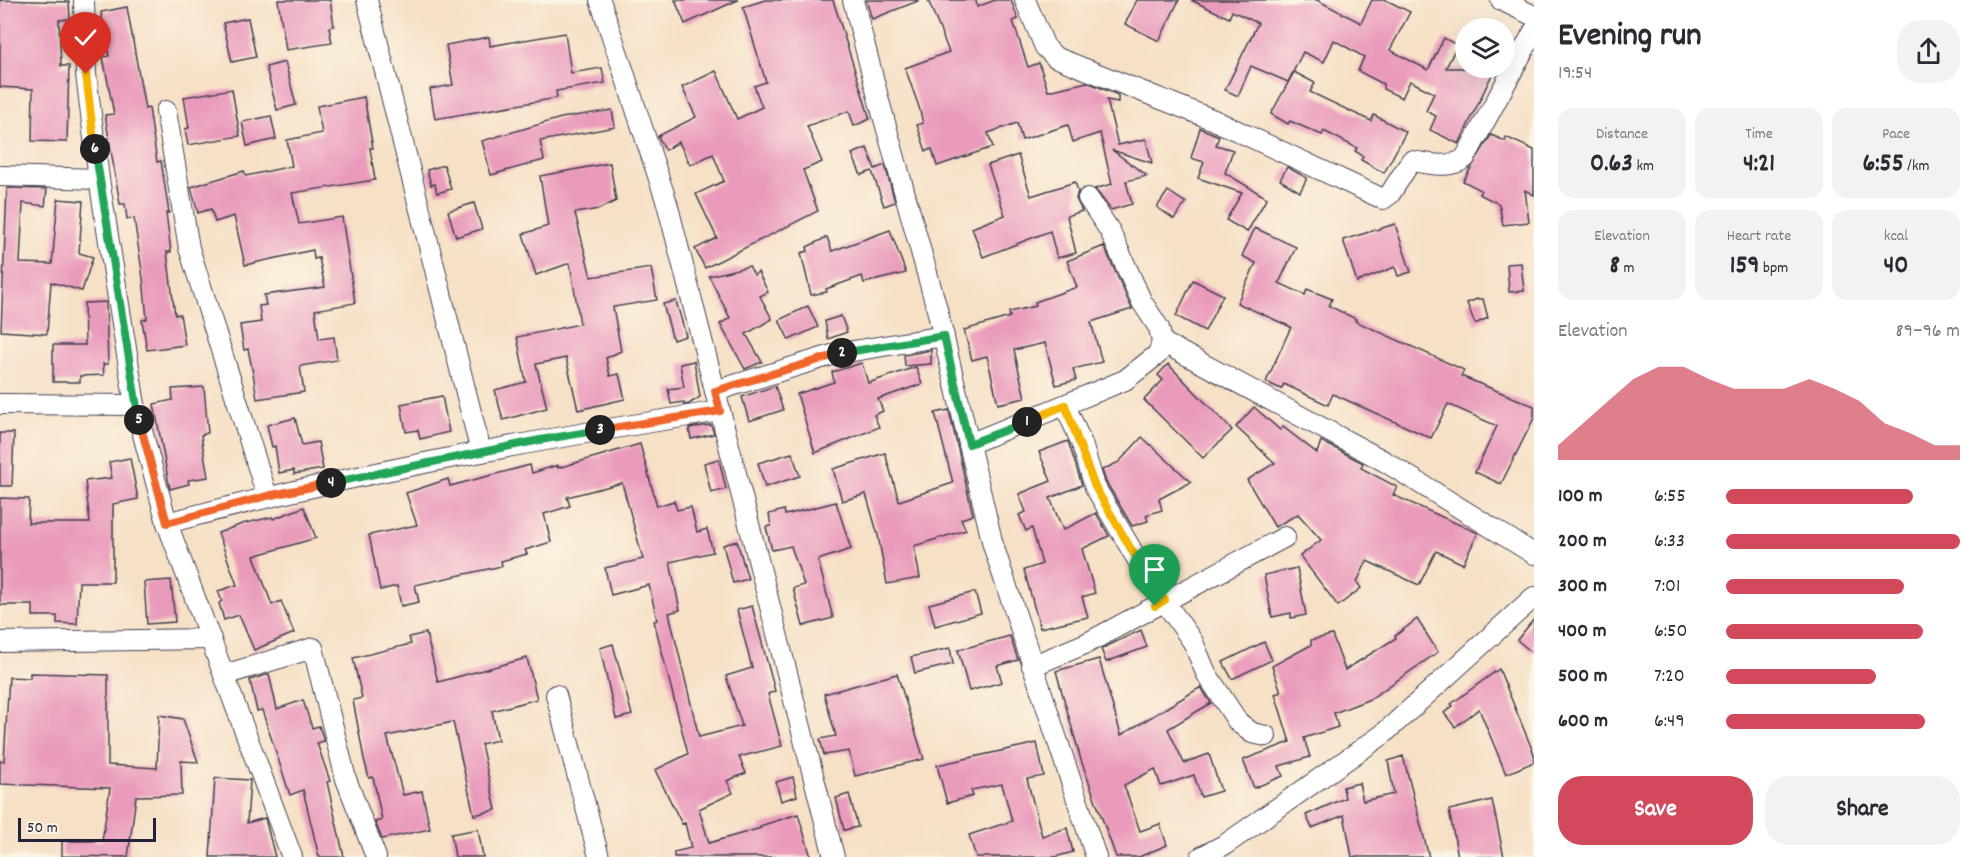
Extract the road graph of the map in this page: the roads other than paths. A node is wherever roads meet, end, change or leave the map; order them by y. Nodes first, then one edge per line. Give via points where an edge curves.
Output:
1 (84, 0) edge
2 (367, 0) edge
3 (600, 0) edge
4 (853, 0) edge
5 (1025, 0) edge
6 (1501, 0) edge
7 (1534, 16) edge
8 (1534, 31) edge
9 (166, 111) dead end
10 (0, 176) edge
11 (99, 179) junction
12 (1088, 198) dead end
13 (944, 336) junction
14 (1162, 342) junction
15 (715, 391) junction
16 (0, 404) edge
17 (135, 405) junction
18 (1065, 405) junction
19 (720, 411) junction
20 (969, 444) junction
21 (481, 452) junction
22 (267, 496) junction
23 (167, 523) junction
24 (1285, 537) dead end
25 (1534, 555) edge
26 (1534, 597) edge
27 (1165, 600) junction
28 (211, 639) junction
29 (0, 642) edge
30 (1032, 666) junction
31 (224, 675) junction
32 (556, 694) dead end
33 (1266, 736) dead end
34 (292, 857) edge
35 (376, 857) edge
36 (599, 857) edge
37 (834, 857) edge
38 (1096, 857) edge
39 (1202, 857) edge

1 - 11 street via 86,74
2 - 21 street
3 - 15 street via 667,203
4 - 13 street
5 - 8 street via 1045,47 1055,57 1214,120 1383,199 1411,161 1448,165 1465,158
6 - 7 street
9 - 22 street via 189,248
10 - 11 street
11 - 17 street
12 - 14 street via 1110,231 1142,302 1159,328
13 - 15 street via 835,354
13 - 20 street
14 - 18 street via 1158,354 1125,380
14 - 25 street via 1384,461
15 - 19 street
16 - 17 street
17 - 23 street
18 - 20 street
18 - 27 street via 1095,487
19 - 21 street
19 - 37 street
20 - 30 street via 993,545
21 - 22 street
22 - 23 street
23 - 28 street
24 - 27 street
26 - 39 street via 1382,735
27 - 30 street via 1087,643
27 - 33 street via 1238,722 1252,733
28 - 29 street
28 - 31 street
30 - 38 street
31 - 34 street
31 - 35 street via 313,648 346,779
32 - 36 street

